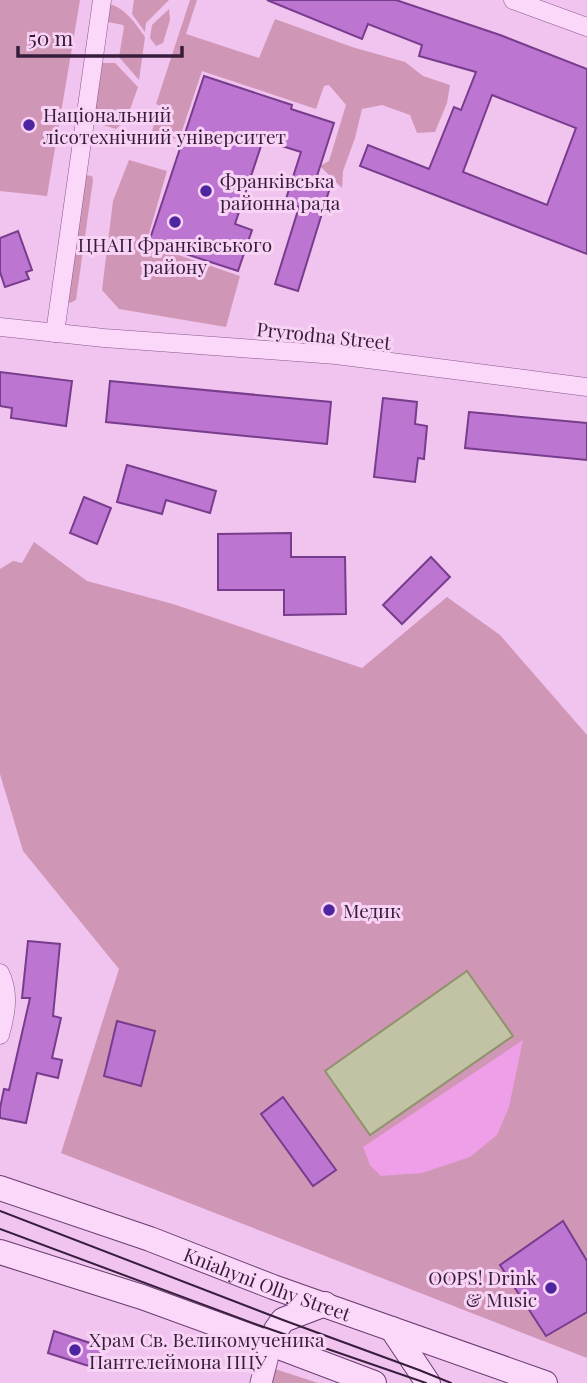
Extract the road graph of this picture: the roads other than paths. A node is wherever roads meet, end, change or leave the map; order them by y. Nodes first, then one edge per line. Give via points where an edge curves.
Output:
1 (102, 0) edge
2 (513, 0) edge
3 (587, 27) edge
4 (0, 327) edge
5 (55, 333) junction
6 (587, 387) edge
7 (0, 973) edge
8 (0, 1035) edge
9 (0, 1188) edge
10 (0, 1252) edge
11 (326, 1304) junction
12 (392, 1329) junction
13 (271, 1344) junction
14 (535, 1382) edge
15 (261, 1383) edge
16 (374, 1383) edge
17 (428, 1383) edge

1 - 5 street
2 - 3 street
4 - 5 street, Pryrodna Street
5 - 6 street, Pryrodna Street via 336,355
7 - 8 street via 7,1009
9 - 11 main road, Kniahyni Olhy Street
10 - 13 main road
11 - 12 main road, Kniahyni Olhy Street
11 - 13 main road via 283,1320
12 - 14 main road, Kniahyni Olhy Street
12 - 17 main road
13 - 15 street
13 - 16 main road

